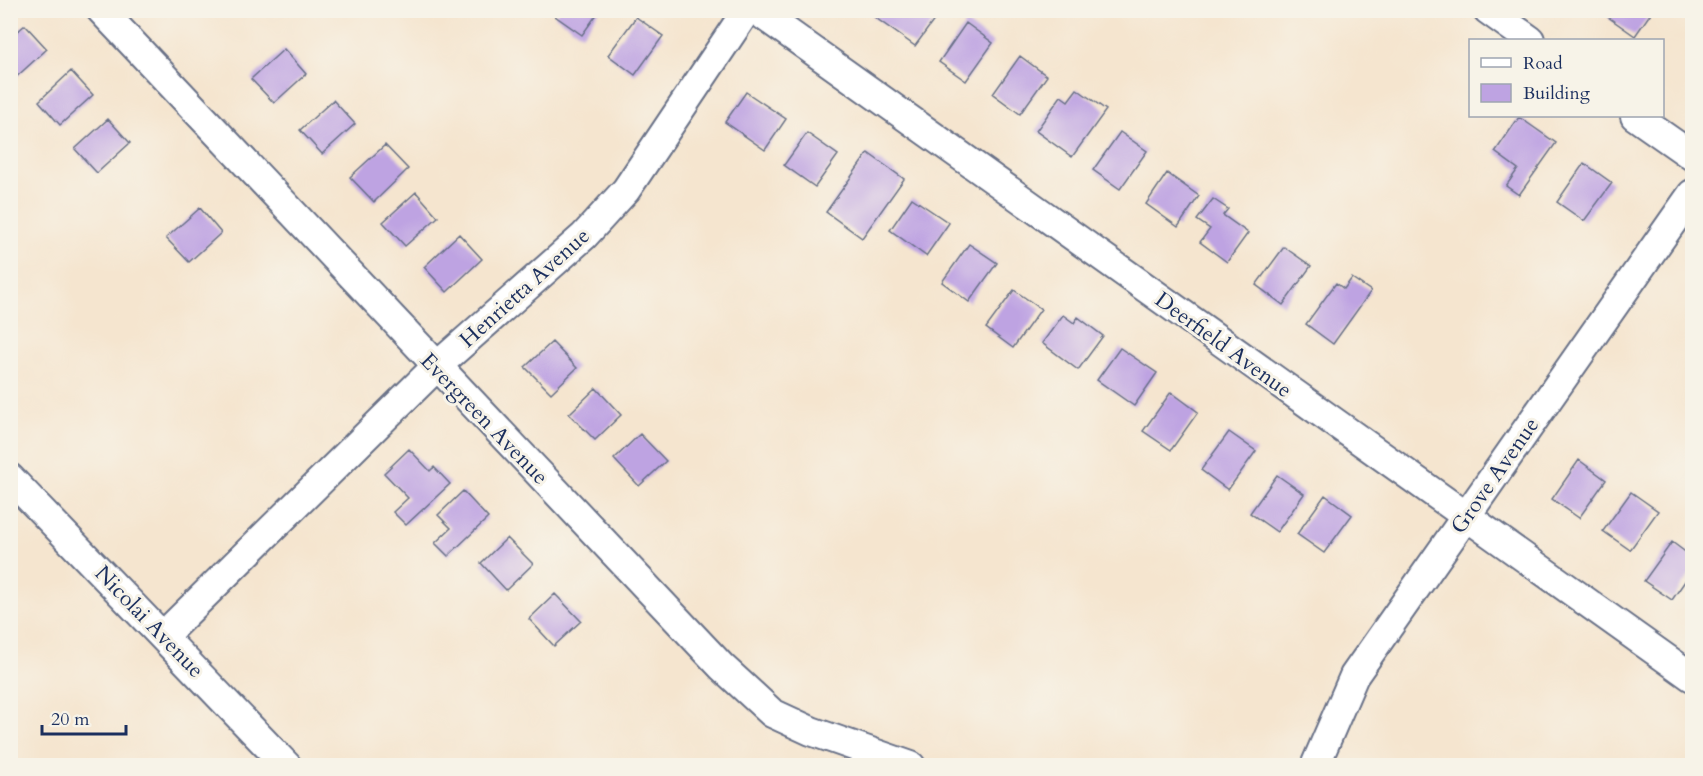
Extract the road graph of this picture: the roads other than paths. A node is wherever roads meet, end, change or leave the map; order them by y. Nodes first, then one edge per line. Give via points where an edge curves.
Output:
1 (101, 10) edge
2 (747, 10) edge
3 (756, 10) edge
4 (1488, 10) edge
5 (1529, 39) edge
6 (1636, 117) edge
7 (1692, 156) edge
8 (1692, 194) edge
9 (436, 367) junction
10 (10, 478) edge
11 (1464, 516) junction
12 (164, 635) junction
13 (1692, 677) edge
14 (287, 765) edge
15 (911, 765) edge
16 (1316, 765) edge

1 - 9 street, Evergreen Avenue
2 - 9 street, Henrietta Avenue via 626,190 584,236
3 - 11 street, Deerfield Avenue
4 - 5 street
6 - 7 street
8 - 11 street, Grove Avenue
9 - 12 street, Henrietta Avenue
9 - 15 street, Evergreen Avenue via 722,667 772,712 811,731
10 - 12 street, Nicolai Avenue
11 - 13 street, Deerfield Avenue
11 - 16 street, Grove Avenue via 1350,682
12 - 14 street, Nicolai Avenue

